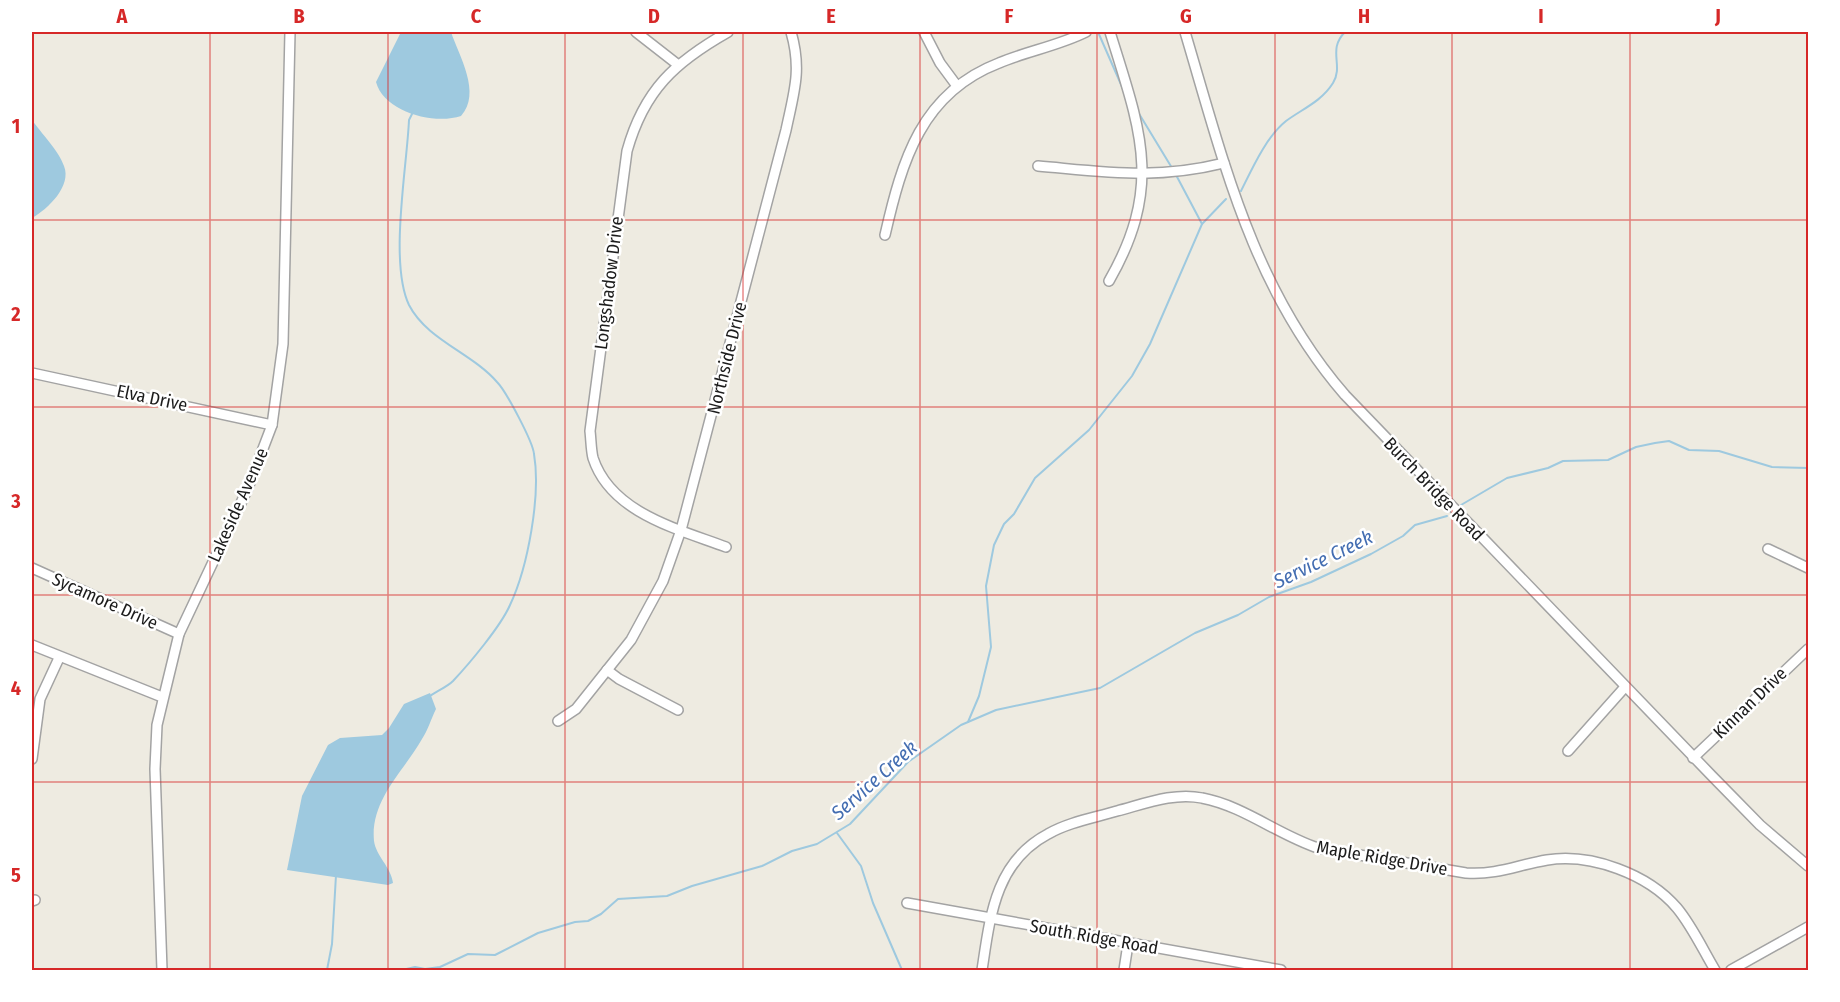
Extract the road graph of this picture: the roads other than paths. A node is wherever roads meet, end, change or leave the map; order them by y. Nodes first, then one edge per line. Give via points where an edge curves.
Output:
1 (290, 32) edge
2 (636, 32) edge
3 (728, 32) edge
4 (791, 32) edge
5 (924, 32) edge
6 (1086, 32) edge
7 (1110, 32) edge
8 (1185, 32) edge
9 (677, 64) junction
10 (957, 86) junction
11 (1224, 163) junction
12 (1038, 166) dead end
13 (1143, 176) junction
14 (885, 235) dead end
15 (1109, 281) dead end
16 (32, 373) edge
17 (272, 425) junction
18 (681, 531) junction
19 (726, 547) dead end
20 (1768, 549) dead end
21 (32, 568) edge
22 (1809, 568) edge
23 (179, 634) junction
24 (32, 645) edge
25 (1809, 650) edge
26 (59, 658) junction
27 (607, 670) junction
28 (1625, 687) junction
29 (162, 697) junction
30 (678, 710) dead end
31 (558, 721) dead end
32 (1568, 751) dead end
33 (1693, 758) junction
34 (32, 759) edge
35 (1809, 866) edge
36 (907, 903) dead end
37 (990, 918) junction
38 (1809, 927) edge
39 (1128, 944) junction
40 (1267, 969) edge
41 (162, 970) edge
42 (982, 970) edge
43 (1124, 970) edge
44 (1281, 970) edge
45 (1715, 970) edge
46 (1731, 970) edge

1 - 17 street, Lakeside Avenue via 282,372
2 - 9 street
3 - 9 street, Longshadow Drive
4 - 18 street, Northside Drive via 798,70 786,129
5 - 10 street
6 - 10 street via 996,63
7 - 13 street via 1140,134
8 - 11 street, Burch Bridge Road
9 - 18 street, Longshadow Drive via 633,127 627,151 590,431 593,457 603,478 628,506
10 - 14 street via 928,117 911,144
11 - 13 street
11 - 28 street, Burch Bridge Road via 1263,269 1312,355 1345,395
12 - 13 street
13 - 15 street via 1134,229
16 - 17 street, Elva Drive
17 - 23 street, Lakeside Avenue via 248,488
18 - 19 street, Longshadow Drive
18 - 27 street, Northside Drive via 652,602 631,640
20 - 22 street
21 - 23 street, Sycamore Drive
23 - 29 street, Lakeside Avenue
24 - 26 street
25 - 33 street, Kinnan Drive
26 - 29 street
26 - 34 street via 40,699
27 - 30 street
27 - 31 street, Northside Drive via 576,709
28 - 32 street
28 - 33 street, Burch Bridge Road
29 - 41 street, Lakeside Avenue via 155,769
33 - 35 street, Burch Bridge Road via 1760,825
36 - 37 street, South Ridge Road
37 - 39 street, South Ridge Road
37 - 42 street, Maple Ridge Drive
37 - 45 street, Maple Ridge Drive via 999,887 1011,866 1048,834 1174,797 1201,797 1243,812 1318,848 1489,875 1549,860 1596,862 1624,871 1662,893 1677,909
38 - 46 street
39 - 40 street, South Ridge Road
39 - 43 street
40 - 44 street, South Ridge Road

